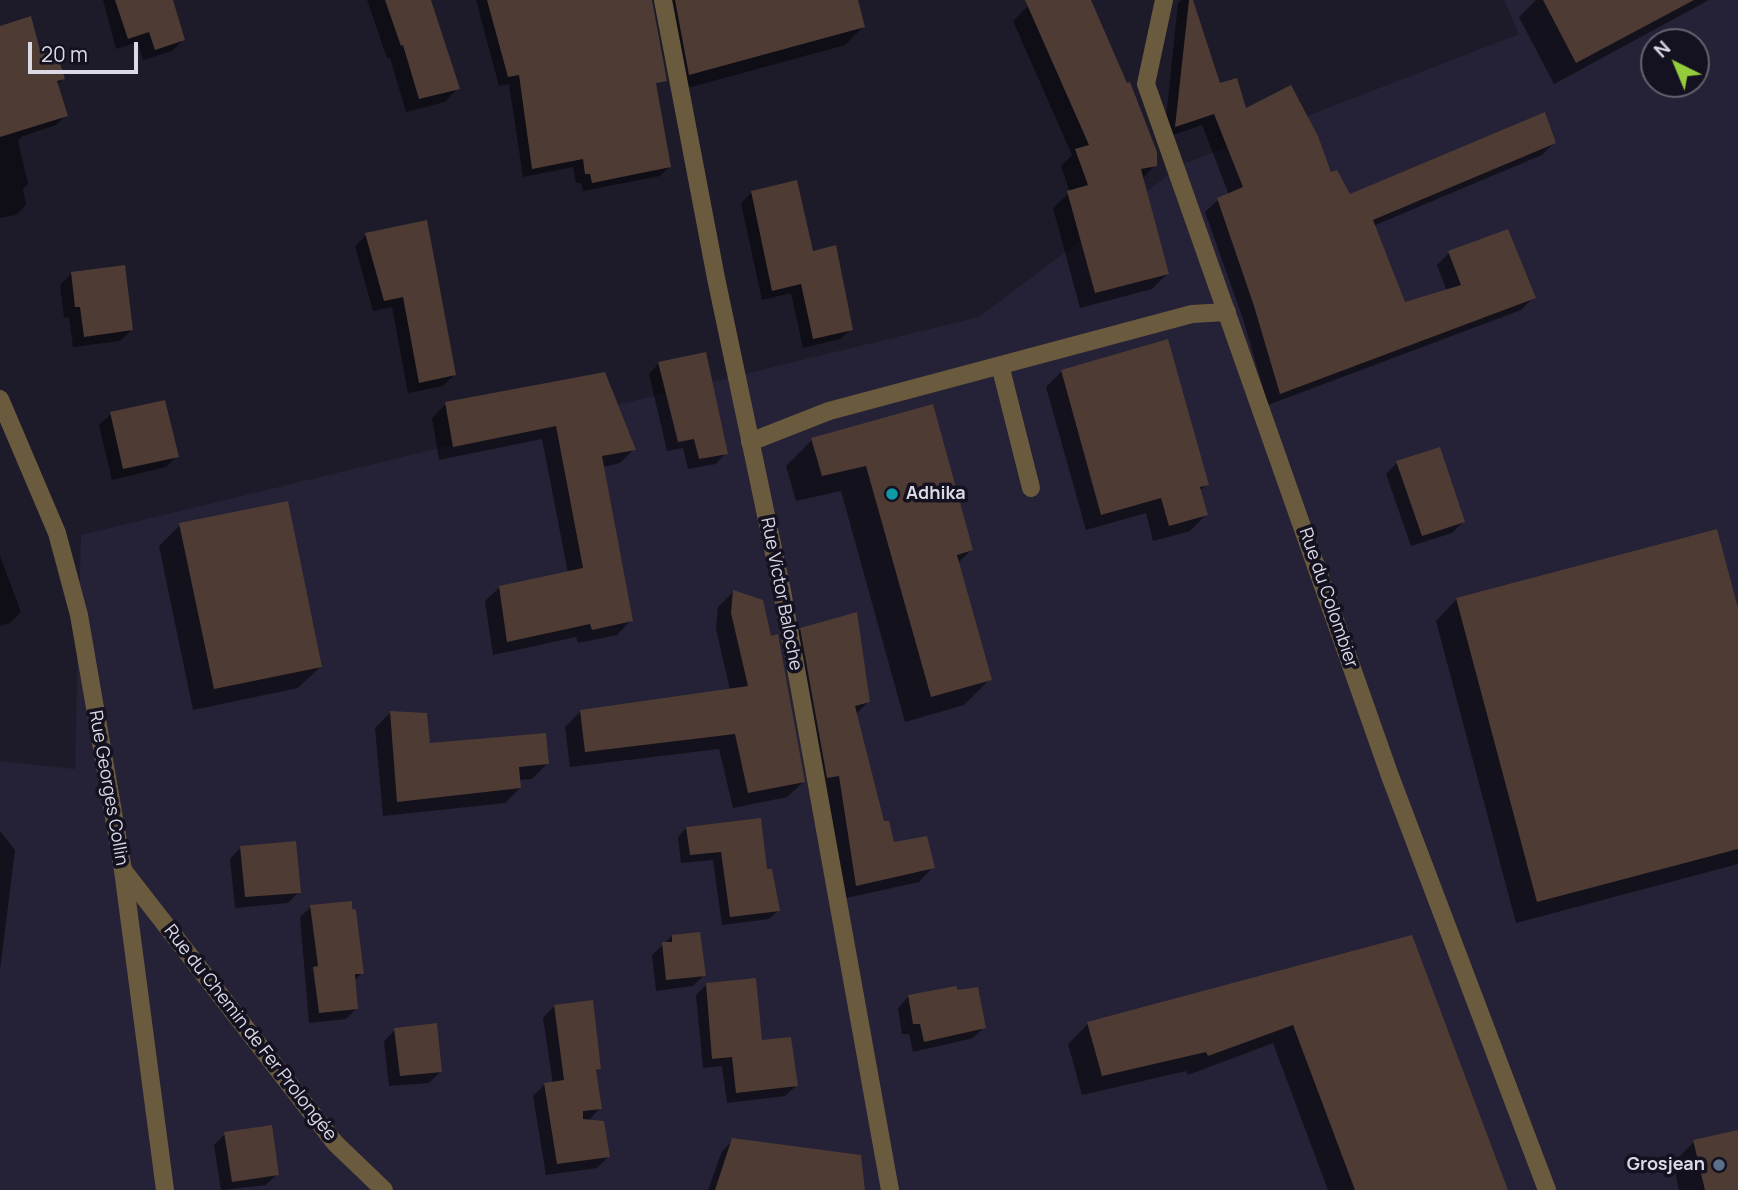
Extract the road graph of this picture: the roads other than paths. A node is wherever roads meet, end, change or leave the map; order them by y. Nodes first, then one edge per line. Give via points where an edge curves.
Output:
1 (663, 0) edge
2 (1164, 0) edge
3 (1227, 312) junction
4 (1000, 365) junction
5 (0, 398) edge
6 (750, 442) junction
7 (1031, 488) dead end
8 (123, 870) junction
9 (165, 1190) edge
10 (384, 1190) edge
11 (890, 1190) edge
12 (1547, 1190) edge

1 - 6 street, Rue Victor Baloche
2 - 3 street, Rue du Colombier via 1146,84
3 - 4 street via 1192,314
3 - 12 street, Rue du Colombier via 1390,776
4 - 6 street via 829,411
4 - 7 street
5 - 8 street, Rue Georges Collin via 57,533 79,615
6 - 11 street, Rue Victor Baloche via 782,591
8 - 9 street, Rue Georges Collin
8 - 10 street, Rue du Chemin de Fer Prolongée via 335,1143

